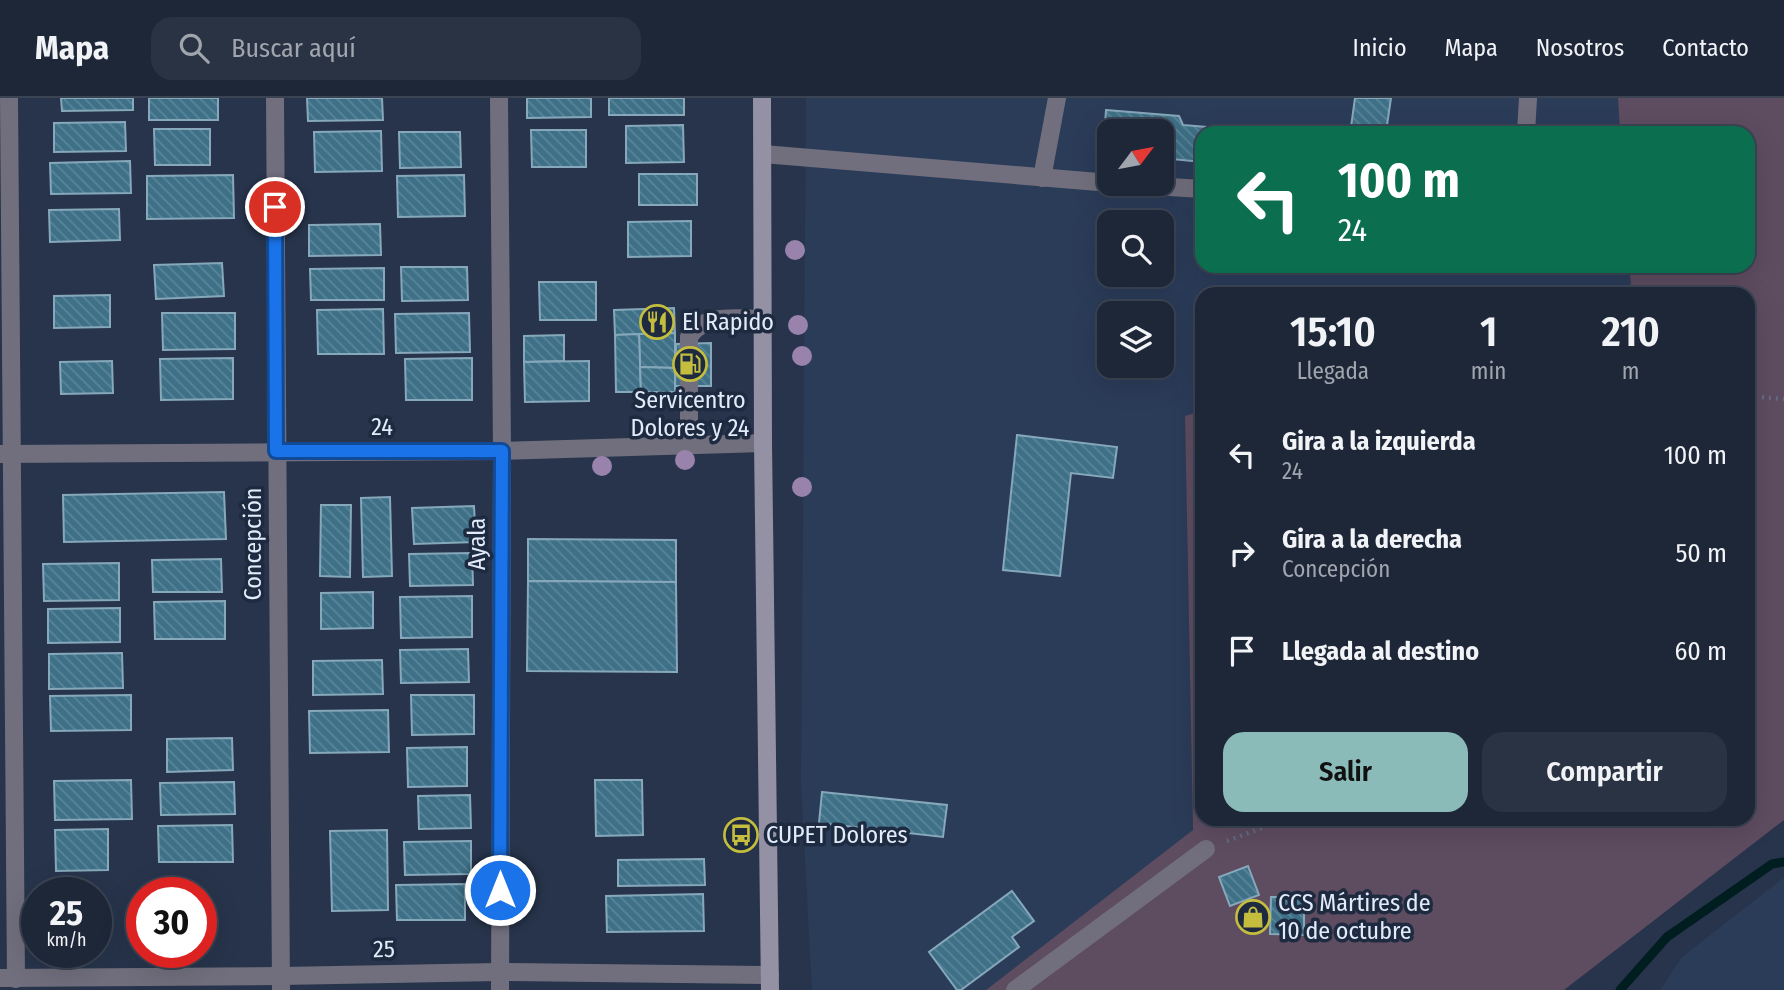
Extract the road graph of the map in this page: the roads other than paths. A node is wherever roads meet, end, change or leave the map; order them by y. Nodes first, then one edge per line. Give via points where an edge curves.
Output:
1 (9, 98) edge
2 (275, 98) edge
3 (499, 98) edge
4 (762, 98) edge
5 (1057, 98) edge
6 (1528, 98) edge
7 (1526, 126) edge
8 (762, 154) junction
9 (1042, 178) junction
10 (1097, 182) edge
11 (1174, 188) edge
12 (1195, 189) edge
13 (763, 319) junction
14 (763, 443) junction
15 (689, 444) junction
16 (276, 451) junction
17 (502, 451) junction
18 (6, 454) edge
19 (1206, 849) road end
20 (8, 979) edge
21 (499, 981) edge
22 (281, 983) edge
23 (770, 983) edge
24 (1016, 990) edge

1 - 18 street
2 - 16 street, Concepción
3 - 17 street, Ayala
4 - 8 main road
5 - 9 street
6 - 7 street
8 - 9 street
8 - 13 main road
9 - 10 street
11 - 12 street
13 - 14 main road
13 - 15 street via 712,319 689,337
14 - 15 street, 24
14 - 23 main road
15 - 17 street, 24
16 - 17 street, 24
16 - 18 street, 24
16 - 22 street, Concepción
17 - 21 street, Ayala
18 - 20 street
19 - 24 street
20 - 22 street, 25
21 - 22 street, 25
21 - 23 street, 25

